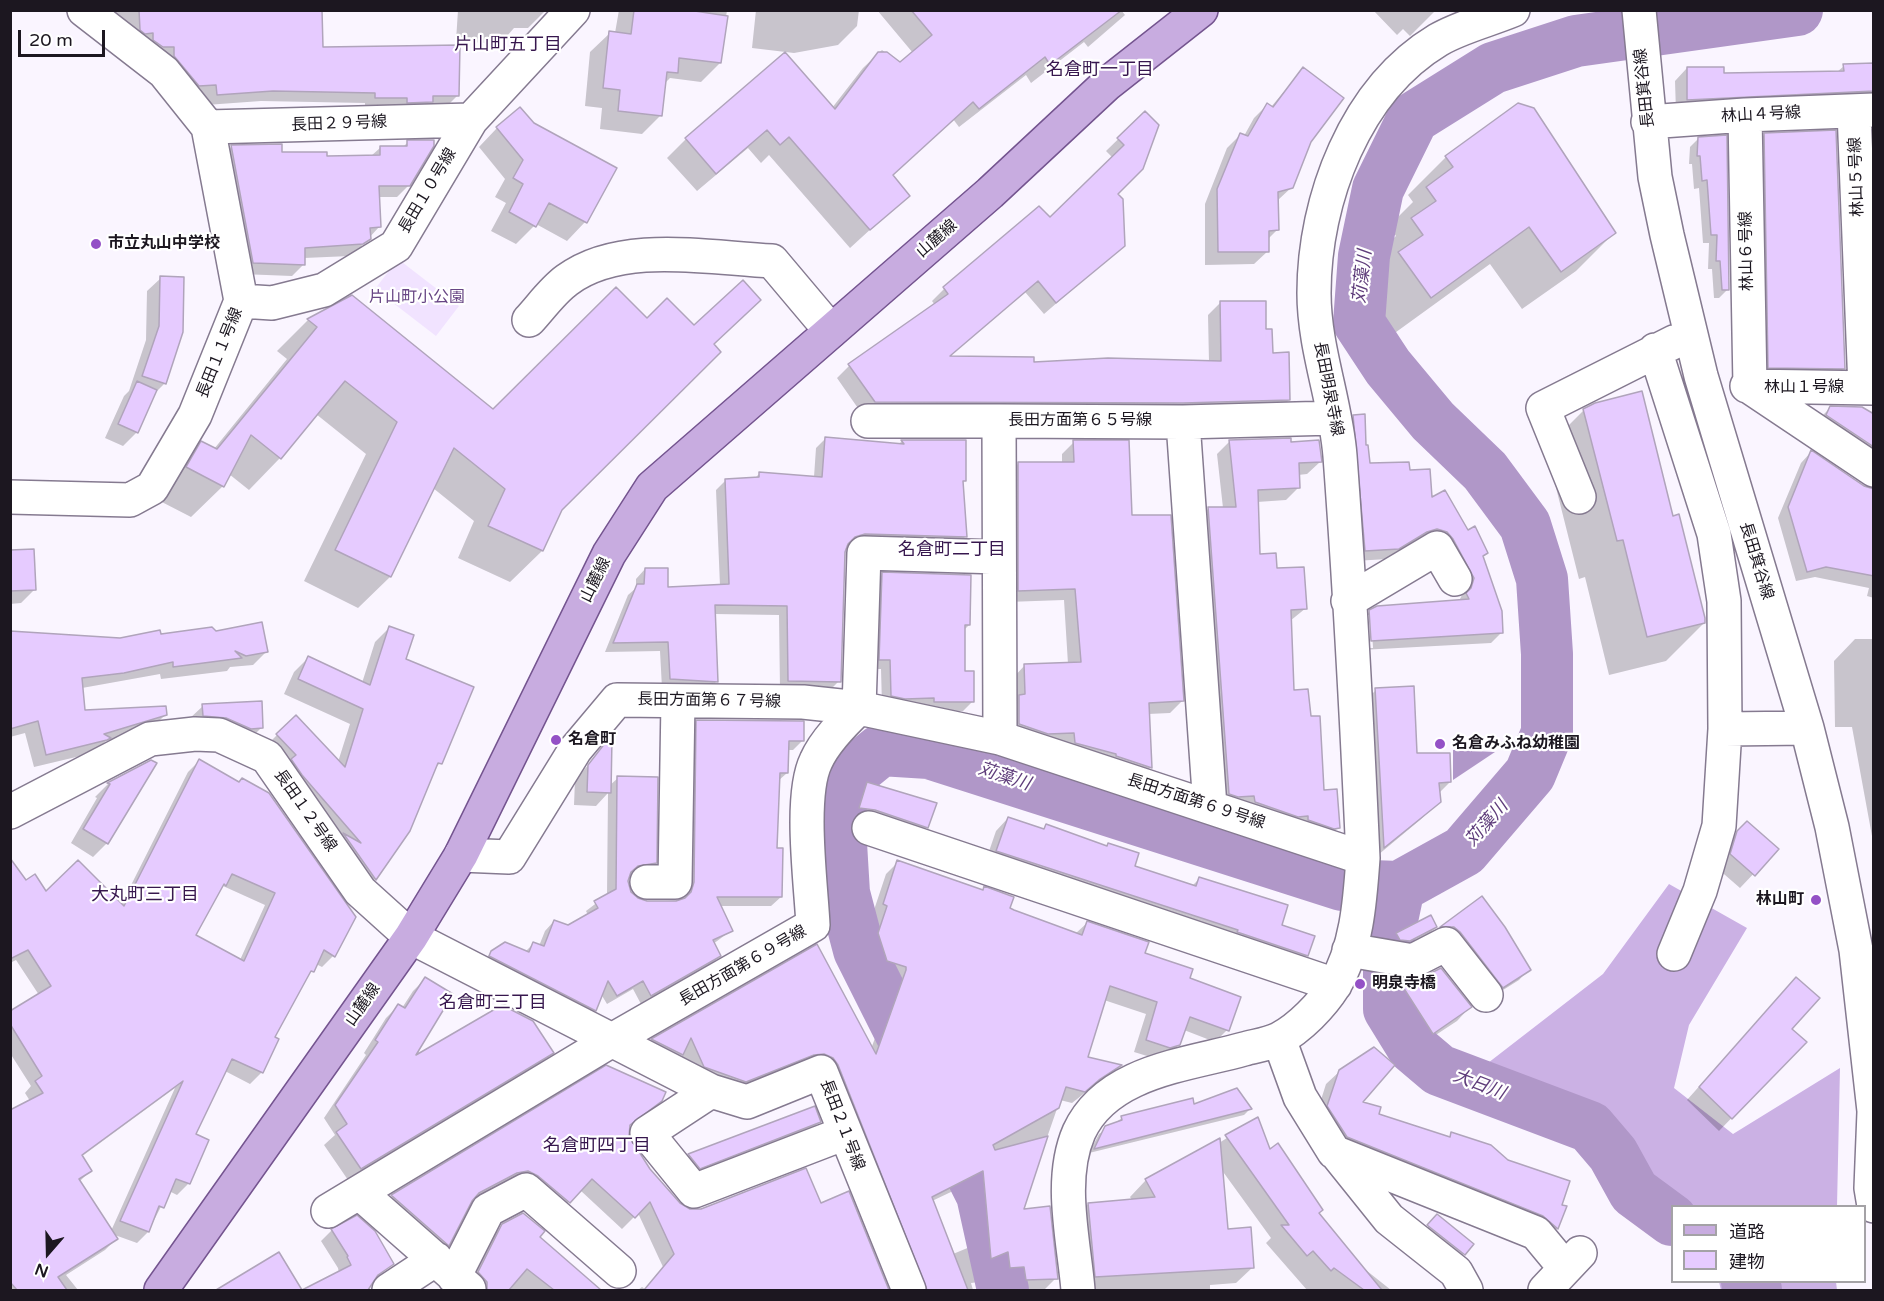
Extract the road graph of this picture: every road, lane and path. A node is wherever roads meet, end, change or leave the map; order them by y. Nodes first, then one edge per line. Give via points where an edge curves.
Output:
1 (84, 10) edge
2 (573, 10) edge
3 (1201, 10) edge
4 (1513, 10) edge
5 (1639, 10) edge
6 (1864, 111) edge
7 (1745, 115) junction
8 (471, 120) junction
9 (1648, 122) junction
10 (208, 128) junction
11 (241, 301) junction
12 (529, 320) dead end
13 (831, 331) junction
14 (1692, 334) junction
15 (1655, 350) junction
16 (1701, 376) junction
17 (1750, 387) junction
18 (1869, 388) edge
19 (1334, 418) junction
20 (999, 421) junction
21 (868, 422) dead end
22 (1183, 422) junction
23 (1874, 470) edge
24 (10, 497) edge
25 (1579, 497) dead end
26 (999, 557) junction
27 (1455, 579) dead end
28 (1348, 601) junction
29 (678, 701) junction
30 (859, 708) junction
31 (1807, 728) junction
32 (1725, 729) junction
33 (1000, 738) junction
34 (1210, 807) junction
35 (10, 812) edge
36 (869, 828) dead end
37 (461, 855) junction
38 (1364, 858) junction
39 (647, 882) dead end
40 (411, 937) junction
41 (1376, 954) junction
42 (1674, 954) dead end
43 (1335, 985) junction
44 (1486, 995) dead end
45 (1279, 1039) junction
46 (612, 1040) junction
47 (711, 1091) junction
48 (1874, 1112) edge
49 (844, 1133) junction
50 (1335, 1152) junction
51 (361, 1194) junction
52 (1874, 1206) edge
53 (328, 1211) dead end
54 (1563, 1270) edge
55 (619, 1271) dead end
56 (453, 1275) edge
57 (161, 1290) edge
58 (389, 1290) edge
59 (909, 1290) edge
60 (1078, 1290) edge
61 (1466, 1290) edge

1 - 10 street, 長田１１号線 via 164,72
2 - 8 street, 長田１０号線
3 - 13 main road, 山麓線 via 1107,84
4 - 19 street, 長田明泉寺線 via 1439,40 1406,65 1358,122 1340,158 1319,240 1314,294
5 - 9 street, 長田箕谷線
6 - 7 street, 林山４号線
6 - 18 street, 林山５号線
7 - 9 street, 林山４号線
7 - 17 street, 林山６号線
8 - 10 street, 長田２９号線
8 - 11 street, 長田１０号線 via 396,246 324,290 272,303
9 - 14 street, 長田箕谷線 via 1667,235
10 - 11 street, 長田１１号線
11 - 24 street, 長田１１号線 via 195,415 152,488 130,500
12 - 13 street via 566,281 596,263 637,254 772,261
13 - 37 main road, 山麓線 via 652,488 609,554
14 - 15 street
14 - 16 street, 長田箕谷線
15 - 25 street via 1543,408
15 - 32 street via 1714,534 1724,601
16 - 17 street, 林山１号線
16 - 31 street, 長田箕谷線
17 - 18 street, 林山１号線
17 - 23 street
19 - 22 street, 長田方面第６５号線
19 - 28 street, 長田明泉寺線 via 1340,453
20 - 21 street
20 - 22 street, 長田方面第６５号線
20 - 26 street, 長田方面第６５号線
22 - 34 street
26 - 30 street via 864,553
26 - 33 street, 長田方面第６５号線
27 - 28 street via 1437,548
28 - 38 street, 長田明泉寺線
29 - 30 street, 長田方面第６７号線 via 803,702
29 - 37 street, 長田方面第６７号線 via 617,700 575,750 508,856
29 - 39 street via 675,882
30 - 33 street, 長田方面第６９号線
30 - 46 street, 長田方面第６９号線 via 838,728 813,771 808,798 813,925
31 - 32 street
31 - 48 street, 長田箕谷線 via 1832,827 1856,950
32 - 42 street via 1719,826 1700,891
33 - 34 street, 長田方面第６９号線
34 - 38 street, 長田方面第６９号線
35 - 40 street, 長田１２号線 via 150,739 219,735 267,757 360,891
36 - 43 street
37 - 40 main road, 山麓線
38 - 41 street, 長田明泉寺線 via 1359,913
40 - 46 street, 長田１２号線
40 - 57 main road, 山麓線
41 - 43 street, 長田明泉寺線
41 - 44 street via 1413,961 1446,944
43 - 45 street, 長田明泉寺線 via 1314,1012
45 - 50 street via 1300,1097
45 - 60 street via 1130,1080 1088,1118 1079,1132 1068,1186
46 - 47 street, 長田２１号線
46 - 51 street, 長田方面第６９号線
47 - 49 street, 長田２１号線 via 747,1102 821,1072
47 - 49 street via 647,1133 694,1191
48 - 52 street, 長田箕谷線 via 1870,1188
49 - 59 street, 長田２１号線
50 - 54 street via 1536,1233
50 - 61 street via 1389,1219 1456,1272
51 - 53 street, 長田方面第６９号線
51 - 56 street
55 - 56 street via 526,1190 488,1210
56 - 58 street

